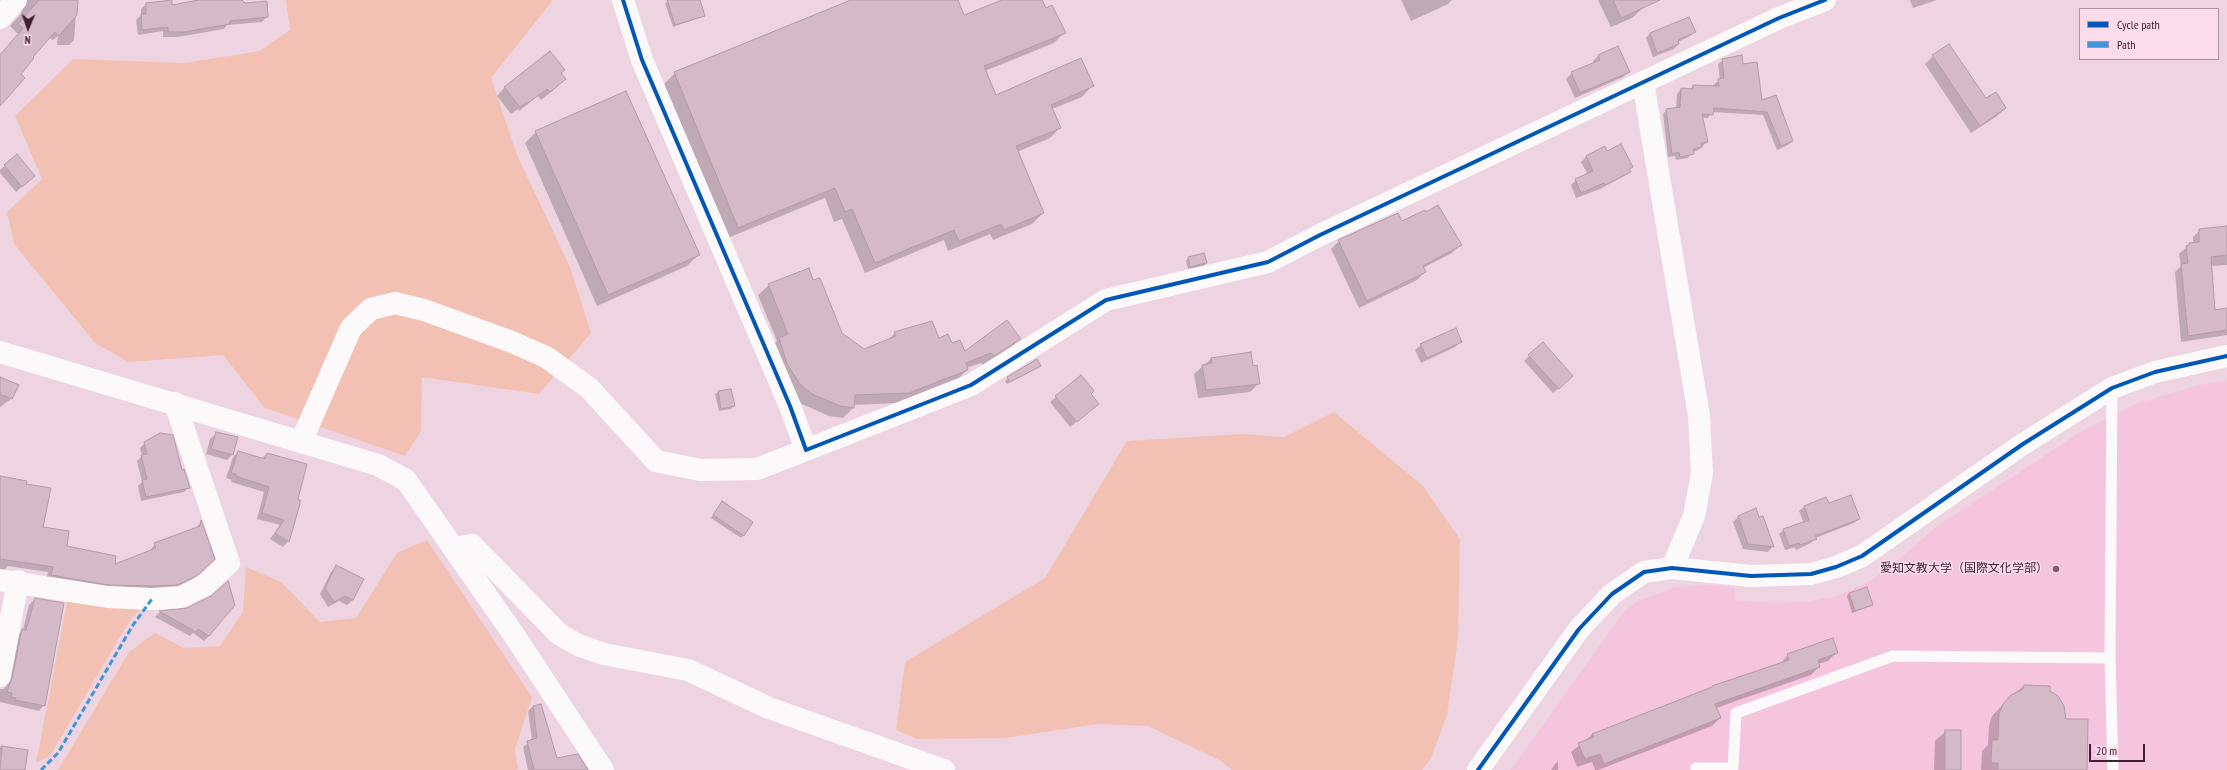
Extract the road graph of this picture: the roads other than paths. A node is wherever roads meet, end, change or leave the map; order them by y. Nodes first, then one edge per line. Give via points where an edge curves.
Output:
1 (16, 0) edge
2 (623, 0) edge
3 (1825, 0) edge
4 (0, 18) edge
5 (1643, 82) junction
6 (0, 352) edge
7 (2227, 356) edge
8 (2112, 388) junction
9 (175, 404) junction
10 (301, 442) junction
11 (806, 450) junction
12 (454, 548) junction
13 (1672, 568) junction
14 (9, 581) edge
15 (2110, 658) junction
16 (0, 676) edge
17 (603, 770) edge
18 (944, 770) edge
19 (1478, 770) edge
20 (1696, 770) edge
21 (2113, 770) edge

1 - 4 street
2 - 11 street via 642,60 790,406
3 - 5 street via 1779,18
5 - 11 street via 1268,262 1106,300 971,385
5 - 13 street via 1699,416 1702,473 1694,516
6 - 9 street
7 - 8 street via 2155,372
8 - 13 street via 2023,444 1862,556 1836,567 1811,574 1751,576
8 - 15 lane
9 - 10 street
9 - 14 street via 229,562 205,584 181,597 108,597
10 - 11 street via 351,328 371,309 395,303 424,310 546,357 589,388 656,461 700,470 757,469
10 - 12 street via 378,465 406,480
12 - 17 street
12 - 18 street via 472,545 559,634 578,645 604,654 688,670 769,708
13 - 19 street via 1644,572 1612,594 1579,629
14 - 16 street
15 - 20 lane via 1893,656 1736,713 1733,768
15 - 21 lane

